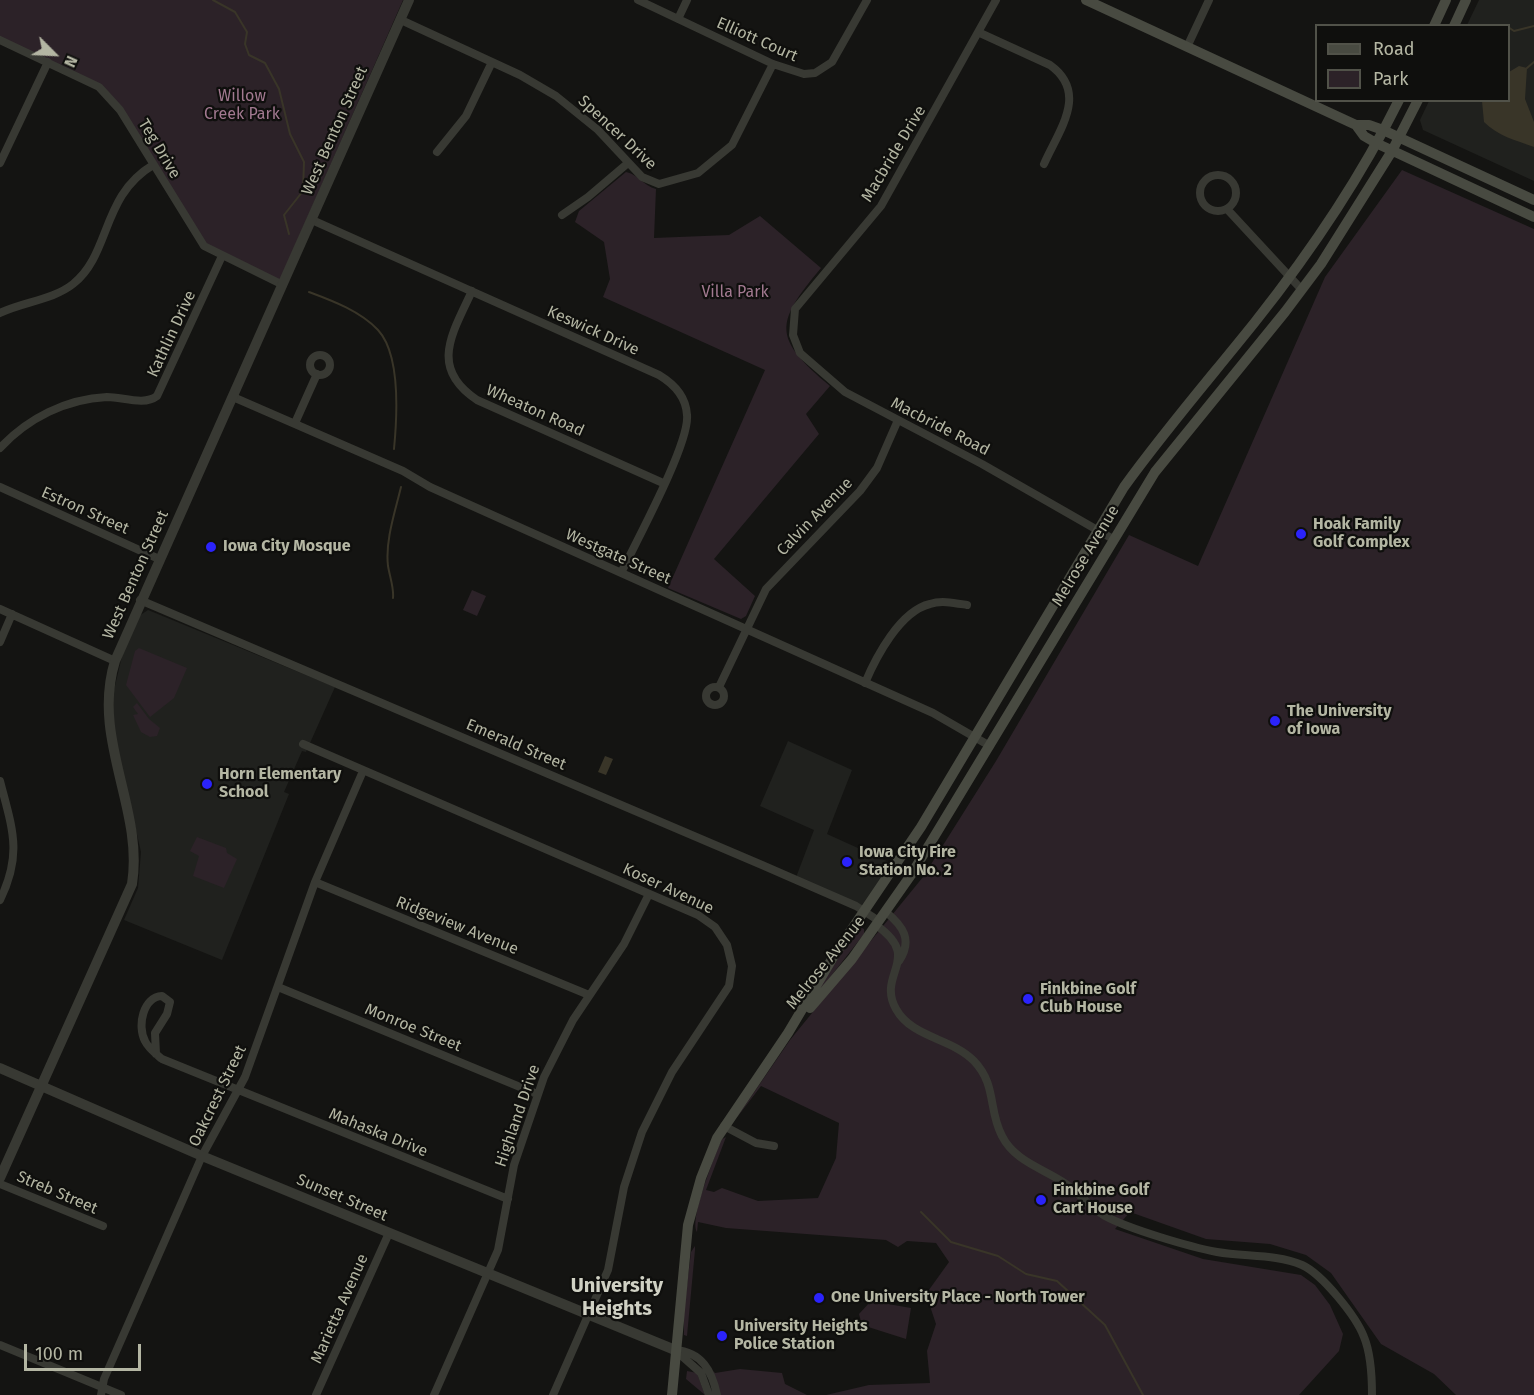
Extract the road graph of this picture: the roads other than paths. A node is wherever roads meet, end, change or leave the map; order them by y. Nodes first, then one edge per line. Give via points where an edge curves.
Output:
1 (409, 0) edge
2 (638, 0) edge
3 (687, 0) edge
4 (867, 0) edge
5 (996, 0) edge
6 (1086, 0) edge
7 (1209, 0) edge
8 (1446, 0) edge
9 (1466, 0) edge
10 (678, 19) junction
11 (401, 20) junction
12 (1435, 24) edge
13 (1455, 24) edge
14 (980, 33) junction
15 (0, 40) edge
16 (1187, 47) junction
17 (48, 62) junction
18 (492, 62) junction
19 (773, 64) junction
20 (1397, 102) edge
21 (1417, 102) edge
22 (1356, 125) junction
23 (1383, 130) junction
24 (1399, 138) junction
25 (1376, 143) junction
26 (1392, 151) junction
27 (437, 152) dead end
28 (0, 163) edge
29 (628, 163) junction
30 (1044, 164) dead end
31 (153, 165) junction
32 (1534, 200) edge
33 (1227, 209) junction
34 (562, 214) dead end
35 (1534, 216) edge
36 (312, 220) junction
37 (222, 256) junction
38 (1289, 278) junction
39 (284, 285) junction
40 (1302, 290) junction
41 (472, 291) junction
42 (795, 309) joint
43 (0, 313) edge
44 (317, 374) dead end
45 (233, 397) junction
46 (898, 420) junction
47 (295, 423) junction
48 (0, 448) edge
49 (663, 483) junction
50 (0, 487) edge
51 (1098, 530) junction
52 (1113, 539) junction
53 (159, 559) junction
54 (621, 573) junction
55 (140, 600) junction
56 (967, 605) dead end
57 (0, 609) edge
58 (12, 614) junction
59 (746, 629) junction
60 (0, 642) edge
61 (115, 661) junction
62 (865, 682) junction
63 (719, 687) dead end
64 (975, 737) junction
65 (303, 744) dead end
66 (990, 746) junction
67 (363, 771) junction
68 (0, 780) edge
69 (315, 882) junction
70 (649, 894) junction
71 (0, 900) edge
72 (864, 911) junction
73 (880, 920) junction
74 (898, 962) junction
75 (278, 987) junction
76 (589, 995) junction
77 (788, 1033) junction
78 (156, 1054) junction
79 (0, 1068) edge
80 (40, 1086) junction
81 (239, 1091) junction
82 (537, 1094) junction
83 (724, 1126) junction
84 (774, 1146) dead end
85 (202, 1156) junction
86 (0, 1178) edge
87 (0, 1184) edge
88 (507, 1199) junction
89 (103, 1226) dead end
90 (388, 1233) junction
91 (488, 1274) junction
92 (589, 1315) junction
93 (0, 1345) edge
94 (675, 1350) junction
95 (101, 1391) edge
96 (121, 1395) edge
97 (316, 1395) edge
98 (434, 1395) edge
99 (554, 1395) edge
100 (672, 1395) edge
101 (709, 1395) edge
102 (717, 1395) edge
103 (1372, 1395) edge

1 - 11 street, West Benton Street
2 - 10 street, Elliott Court
3 - 10 street
4 - 19 street, Elliott Court via 825,68 798,74
5 - 14 street, Macbride Drive
6 - 16 main road
7 - 16 street
8 - 12 main road
9 - 13 main road
10 - 19 street, Elliott Court
11 - 18 street, Spencer Drive
11 - 36 street, West Benton Street
14 - 30 street via 1050,65 1067,83 1070,107
14 - 42 street, Macbride Drive via 880,206
15 - 17 street, Teg Drive
16 - 22 main road
17 - 28 street
17 - 31 street, Teg Drive via 106,92
18 - 27 street via 466,116
18 - 29 street, Spencer Drive via 570,106
19 - 29 street, Spencer Drive via 740,134 711,165 686,178 659,184 642,177
20 - 23 main road, Melrose Avenue
21 - 24 main road, Melrose Avenue
22 - 23 main road
22 - 25 main road
23 - 24 main road
23 - 25 main road, Melrose Avenue
24 - 26 main road, Melrose Avenue
24 - 32 main road
25 - 26 main road
25 - 38 main road, Melrose Avenue
26 - 35 main road
26 - 40 main road, Melrose Avenue
29 - 34 street
31 - 37 street, Teg Drive via 200,241
31 - 43 street via 136,176 121,195 88,266 73,284 56,294
33 - 33 street via 1236,198 1235,185 1221,174 1208,177 1200,189 1204,205 1217,211
33 - 38 street
36 - 39 street, West Benton Street
36 - 41 street, Keswick Drive
37 - 39 street, Teg Drive
37 - 48 street, Kathlin Drive via 157,396 146,401 91,399 66,405 28,423
38 - 40 street
38 - 51 main road, Melrose Avenue via 1151,449
39 - 45 street, West Benton Street
40 - 52 main road, Melrose Avenue via 1155,472
41 - 49 street, Keswick Drive via 674,385 686,406 687,426
41 - 49 street, Wheaton Road via 447,353 451,374 464,392
42 - 46 street, Macbride Road via 793,335 800,353 845,392
44 - 47 street
45 - 47 street, Westgate Street
45 - 53 street, West Benton Street
46 - 51 street, Macbride Road
46 - 59 street, Calvin Avenue via 877,468 775,578
47 - 54 street, Westgate Street
49 - 54 street, Keswick Drive
50 - 53 street, Estron Street
51 - 52 street, Macbride Road
51 - 64 main road, Melrose Avenue
52 - 66 main road, Melrose Avenue
53 - 55 street, West Benton Street
54 - 59 street, Westgate Street
55 - 61 street, West Benton Street
55 - 72 street, Emerald Street
56 - 62 street via 939,602 918,610 885,644
57 - 58 street
58 - 60 street
58 - 61 street
59 - 62 street, Westgate Street
59 - 63 street, Calvin Avenue
61 - 80 street, West Benton Street via 107,711 133,846 132,884
62 - 64 street, Westgate Street
64 - 66 street, Westgate Street
64 - 72 main road, Melrose Avenue
65 - 67 street, Koser Avenue
66 - 73 main road, Melrose Avenue
67 - 69 street, Oakcrest Street
67 - 70 street, Koser Avenue
68 - 71 street via 15,855 11,877
69 - 75 street, Oakcrest Street
69 - 76 street, Ridgeview Avenue
70 - 76 street, Highland Drive via 624,944
70 - 92 street, Koser Avenue via 698,915 715,927 730,954 731,977 724,996 663,1087 642,1132 624,1186 608,1270
72 - 73 street, Emerald Street
72 - 77 main road, Melrose Avenue
73 - 74 street via 895,941
73 - 74 street via 901,925 907,945
73 - 77 main road, Melrose Avenue
74 - 103 street via 891,988 897,1011 908,1024 965,1053 980,1068 991,1088 1001,1136 1016,1155 1062,1181 1116,1221 1218,1252 1305,1266 1324,1281 1364,1336
75 - 81 street, Oakcrest Street
75 - 82 street, Monroe Street
76 - 82 street, Highland Drive
77 - 83 main road, Melrose Avenue
78 - 78 street via 157,1026 170,1008 170,1002 162,996 154,997 142,1021 145,1041
78 - 81 street, Mahaska Drive
79 - 80 street, Sunset Street
80 - 85 street, Sunset Street
80 - 86 street, West Benton Street
81 - 85 street, Oakcrest Street
81 - 88 street, Mahaska Drive
82 - 88 street, Highland Drive
83 - 84 street via 763,1146
83 - 94 main road, Melrose Avenue via 701,1178 690,1217
85 - 90 street, Sunset Street
85 - 95 street, Oakcrest Street
87 - 89 street, Streb Street
88 - 91 street, Highland Drive via 502,1238
90 - 91 street, Sunset Street
90 - 97 street, Marietta Avenue
91 - 92 street, Sunset Street
91 - 98 street, Highland Drive
92 - 94 street, Sunset Street
92 - 99 street, Koser Avenue
93 - 95 street
94 - 100 main road, Melrose Avenue
94 - 101 street, Sunset Street via 701,1372
94 - 102 street, Sunset Street via 690,1352 702,1361
95 - 96 street

